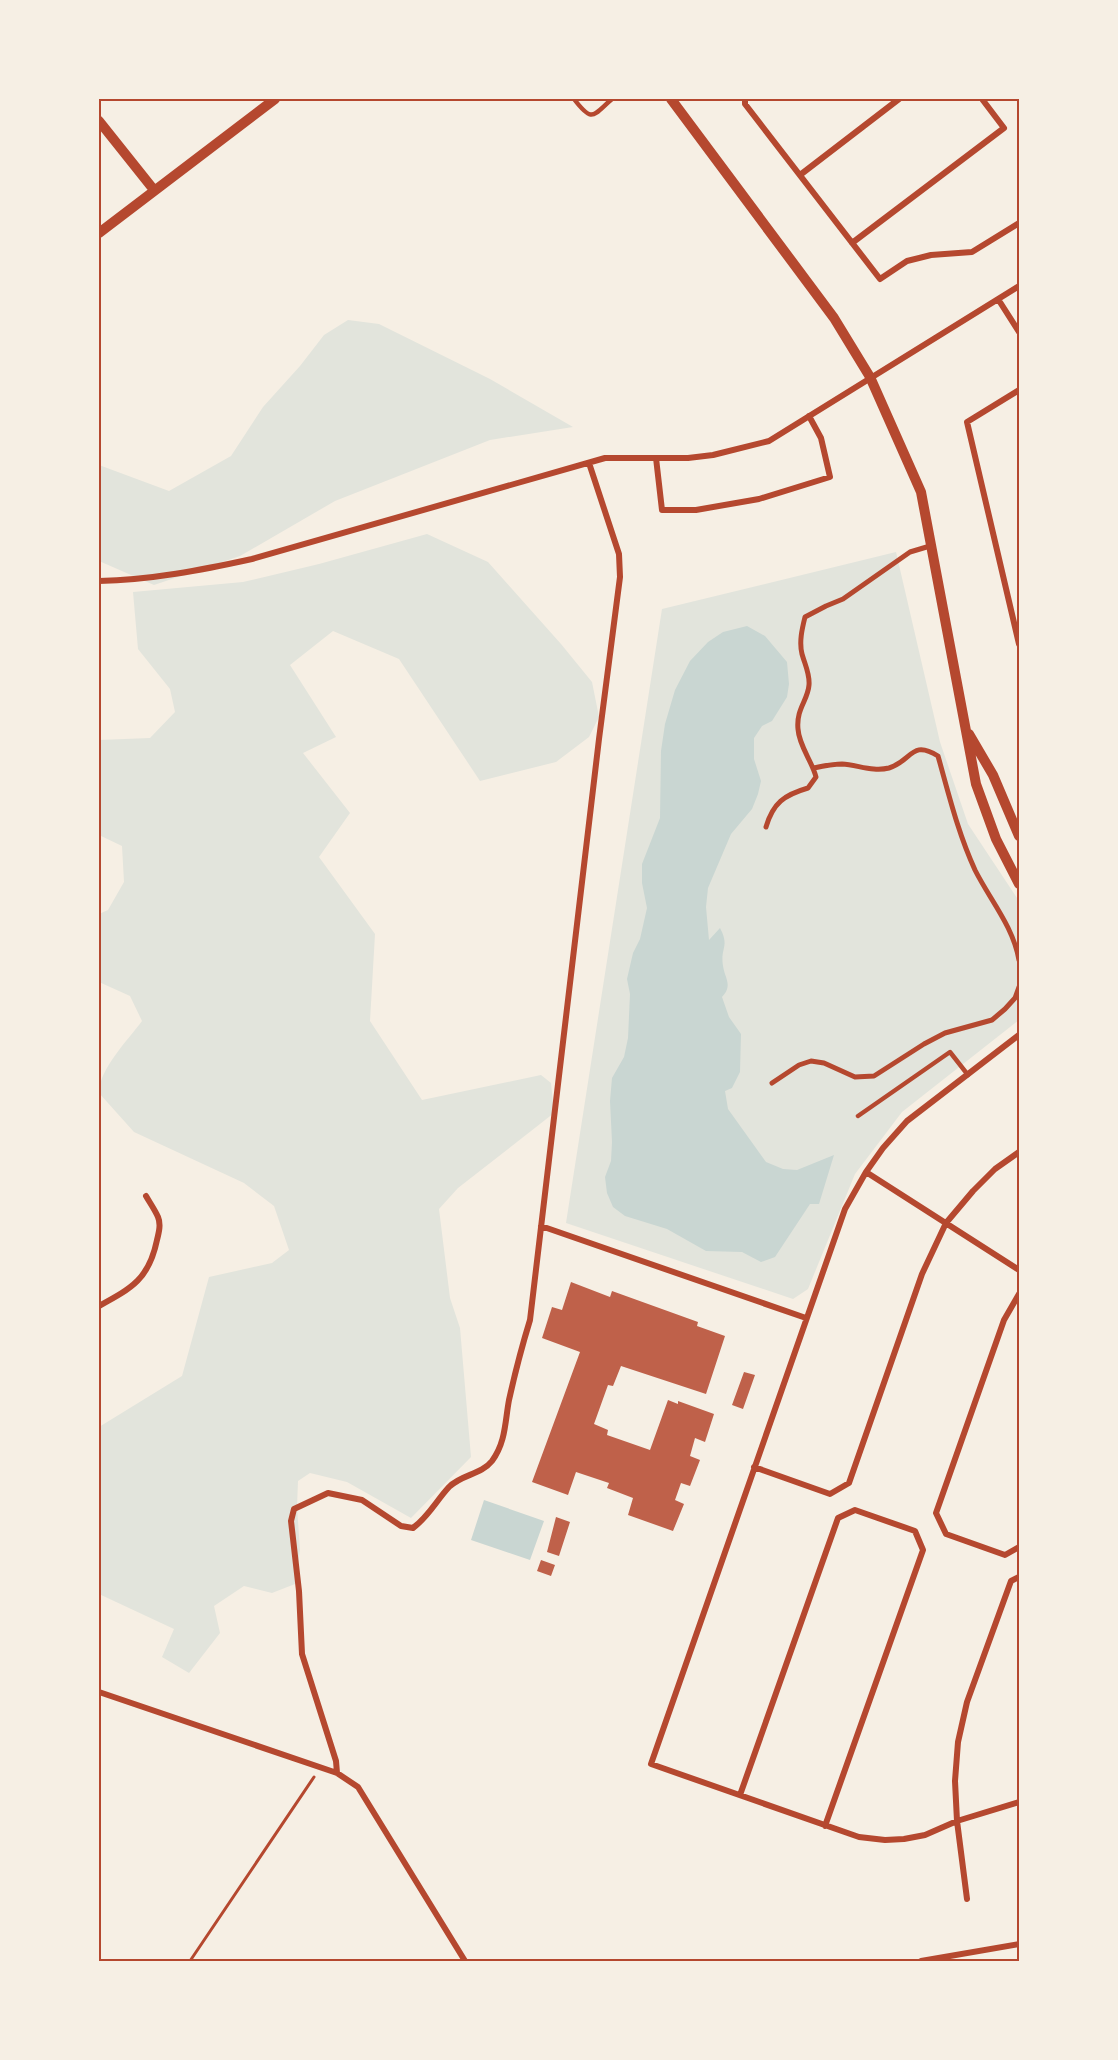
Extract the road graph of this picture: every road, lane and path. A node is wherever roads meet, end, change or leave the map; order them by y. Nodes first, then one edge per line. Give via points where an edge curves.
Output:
1 (275, 99) edge
2 (574, 99) edge
3 (612, 99) edge
4 (671, 99) edge
5 (745, 99) edge
6 (899, 99) edge
7 (982, 99) edge
8 (99, 121) edge
9 (800, 175) junction
10 (154, 190) junction
11 (1019, 224) edge
12 (99, 233) edge
13 (852, 243) junction
14 (1019, 286) edge
15 (998, 299) junction
16 (1019, 332) edge
17 (870, 377) junction
18 (1019, 390) edge
19 (809, 416) junction
20 (656, 458) junction
21 (589, 463) junction
22 (933, 546) junction
23 (99, 581) edge
24 (1019, 644) edge
25 (966, 729) junction
26 (814, 768) junction
27 (766, 827) dead end
28 (1019, 836) edge
29 (1019, 884) edge
30 (1019, 960) edge
31 (1019, 987) edge
32 (1019, 1035) edge
33 (968, 1075) junction
34 (772, 1083) dead end
35 (858, 1116) dead end
36 (1019, 1152) edge
37 (866, 1172) junction
38 (146, 1196) dead end
39 (946, 1223) junction
40 (541, 1226) junction
41 (1019, 1270) edge
42 (1019, 1294) edge
43 (99, 1306) edge
44 (806, 1317) junction
45 (754, 1467) junction
46 (1019, 1548) edge
47 (1019, 1577) edge
48 (99, 1692) edge
49 (319, 1768) junction
50 (337, 1773) junction
51 (740, 1796) junction
52 (1019, 1802) edge
53 (957, 1821) junction
54 (825, 1826) junction
55 (967, 1899) dead end
56 (1019, 1944) edge
57 (190, 1961) edge
58 (465, 1961) edge
59 (921, 1961) edge

1 - 10 street
2 - 3 lane via 590,114 597,114
4 - 17 street via 834,318
5 - 9 street
6 - 9 street
7 - 13 street via 1004,128
8 - 10 street
9 - 13 street
10 - 12 street
11 - 13 street via 972,252 907,261 880,279
14 - 15 street
15 - 16 street
15 - 17 street
17 - 19 street
17 - 22 street via 921,492
18 - 24 street via 967,422
19 - 20 street via 769,441 713,455
19 - 20 street via 821,438 830,477 759,499 696,510 662,510
20 - 21 street via 605,458
21 - 23 street via 252,559 201,570
21 - 40 street via 619,554 620,577
22 - 25 street
22 - 26 street via 910,552 843,599 805,617 800,643 809,689 799,712 798,730
25 - 28 street via 993,775
25 - 29 street via 976,784 996,839
26 - 27 street via 816,777 808,788 779,801
26 - 30 street via 843,764 873,770 888,768 914,750 928,750 939,756 962,840 988,897 1007,926
31 - 34 street via 1015,998 992,1020 945,1033 874,1076 855,1077 811,1061
32 - 33 street
33 - 35 lane via 950,1052
33 - 37 street via 907,1121
36 - 39 street via 995,1169
37 - 39 street
37 - 44 street via 845,1209
38 - 43 street via 159,1219 150,1263 126,1292
39 - 41 street
39 - 45 street via 922,1274 849,1483 830,1494
40 - 44 street
40 - 50 street via 530,1320 505,1434 492,1461 450,1486 426,1518 413,1528 401,1526 362,1500 328,1493 294,1509 291,1521 302,1654
42 - 46 street via 1004,1320 936,1513 946,1534 1005,1555
44 - 45 street
45 - 51 street via 651,1764
47 - 53 street via 1011,1581 967,1702 958,1742
48 - 49 street
49 - 50 street
49 - 57 path
50 - 58 street via 358,1787
51 - 54 street
51 - 54 street via 838,1518 855,1510 915,1531 923,1550
52 - 53 street
53 - 54 street via 925,1835 885,1840
53 - 55 street
56 - 59 street

